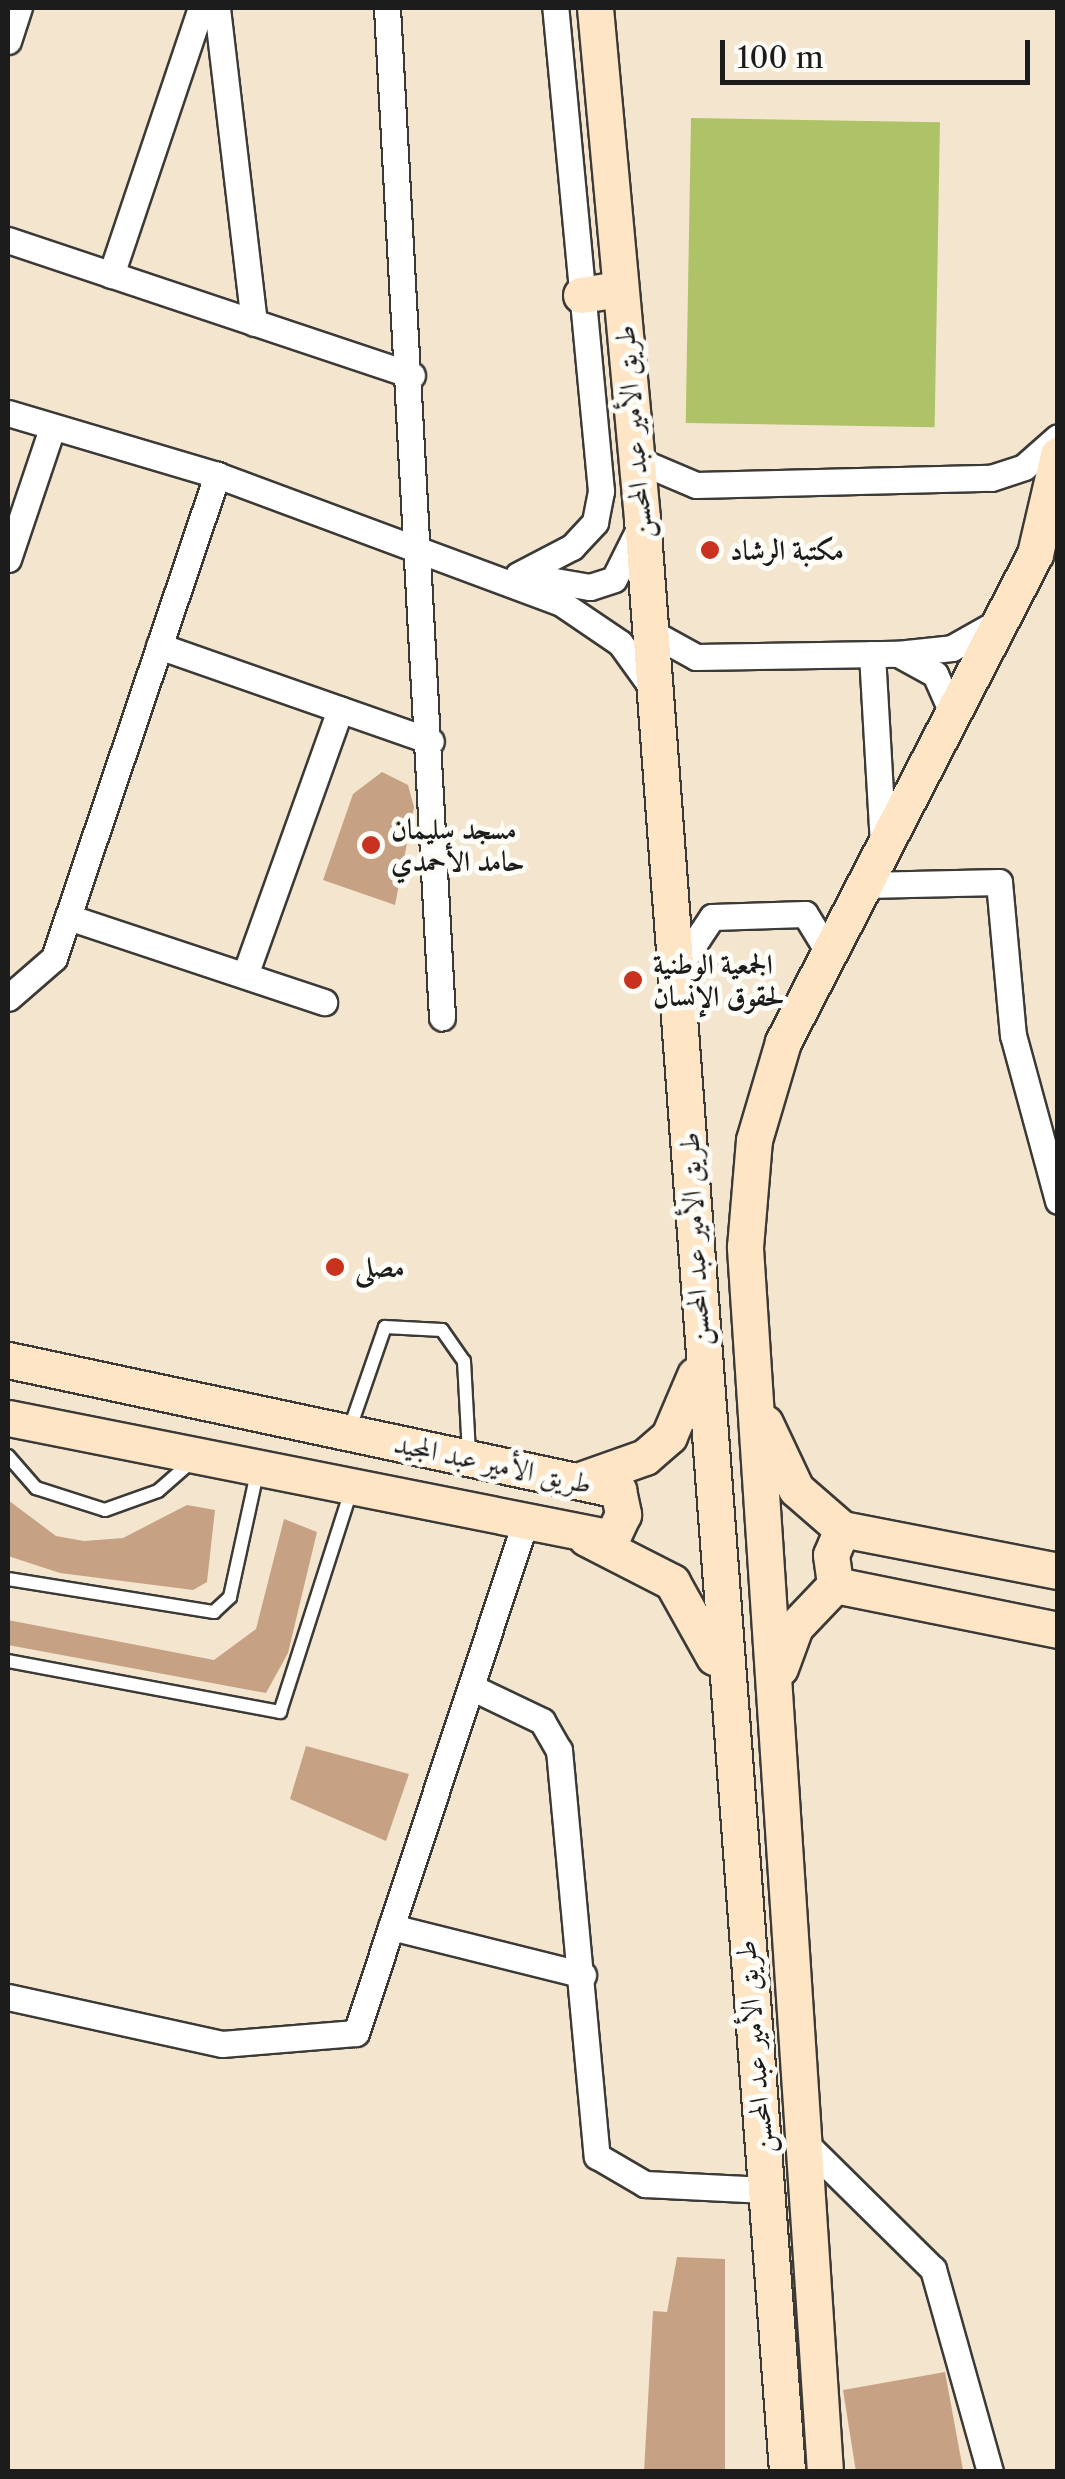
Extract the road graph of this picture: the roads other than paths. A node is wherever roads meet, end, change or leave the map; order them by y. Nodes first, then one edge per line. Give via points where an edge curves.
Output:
1 (19, 8) edge
2 (201, 8) edge
3 (218, 8) edge
4 (387, 8) edge
5 (554, 8) edge
6 (594, 8) edge
7 (8, 40) edge
8 (8, 240) edge
9 (111, 275) junction
10 (620, 289) junction
11 (581, 295) junction
12 (254, 323) junction
13 (412, 375) junction
14 (8, 413) edge
15 (52, 428) junction
16 (1058, 437) edge
17 (1058, 455) edge
18 (637, 460) junction
19 (217, 475) junction
20 (642, 519) junction
21 (424, 553) junction
22 (8, 558) edge
23 (518, 575) junction
24 (1000, 622) junction
25 (647, 630) junction
26 (160, 646) junction
27 (885, 654) junction
28 (696, 657) junction
29 (654, 694) junction
30 (340, 710) junction
31 (954, 717) junction
32 (431, 741) junction
33 (876, 870) junction
34 (68, 917) junction
35 (829, 953) junction
36 (245, 976) junction
37 (673, 977) junction
38 (8, 998) edge
39 (324, 1002) dead end
40 (442, 1018) dead end
41 (1058, 1201) edge
42 (700, 1354) junction
43 (8, 1360) edge
44 (756, 1402) junction
45 (8, 1418) edge
46 (348, 1432) junction
47 (198, 1455) junction
48 (8, 1456) edge
49 (469, 1457) junction
50 (258, 1468) junction
51 (578, 1480) junction
52 (352, 1487) junction
53 (526, 1523) junction
54 (842, 1529) junction
55 (566, 1530) junction
56 (1058, 1571) edge
57 (8, 1580) edge
58 (835, 1585) junction
59 (1058, 1630) edge
60 (8, 1661) edge
61 (776, 1678) junction
62 (724, 1684) junction
63 (470, 1687) junction
64 (391, 1927) junction
65 (583, 1975) junction
66 (8, 1997) edge
67 (804, 2142) junction
68 (766, 2190) junction
69 (787, 2472) edge
70 (825, 2472) edge
71 (990, 2472) edge

1 - 7 street
2 - 9 street
3 - 12 street
4 - 13 street
5 - 11 street
6 - 10 main road, طريق الأمير عبد المحسن
8 - 9 street
9 - 12 street
10 - 11 main road
10 - 18 main road, طريق الأمير عبد المحسن
11 - 23 street via 598,506 572,547
12 - 13 street
13 - 21 street
14 - 15 street
15 - 19 street
15 - 22 street
16 - 18 street via 1024,466 991,478 696,485
17 - 24 main road, طريق الأمير عبد المحسن via 1034,554
18 - 20 main road, طريق الأمير عبد المحسن
19 - 21 street
19 - 26 street
20 - 23 street via 614,579 590,588
20 - 25 main road, طريق الأمير عبد المحسن
21 - 23 street
21 - 29 street via 594,622
21 - 32 street
24 - 27 street via 952,648
24 - 31 main road, طريق الأمير عبد المحسن
25 - 28 street
25 - 29 main road, طريق الأمير عبد المحسن
26 - 30 street
26 - 34 street
27 - 28 street
27 - 31 street via 935,674
27 - 33 street
28 - 29 street
29 - 37 main road, طريق الأمير عبد المحسن
30 - 32 street
30 - 36 street
31 - 33 main road, طريق الأمير عبد المحسن
32 - 40 street
33 - 35 main road, طريق الأمير عبد المحسن
33 - 41 street via 999,882 1014,1035
34 - 36 street
34 - 38 street via 54,958
35 - 37 street via 805,914 712,917
35 - 44 main road, طريق الأمير عبد المحسن via 783,1042 754,1140 746,1247
36 - 39 street
37 - 42 main road, طريق الأمير عبد المحسن
42 - 51 main road via 669,1436 644,1457
42 - 62 main road, طريق الأمير عبد المحسن
43 - 46 main road, طريق الأمير عبد المجيد
44 - 54 main road via 796,1489
44 - 61 main road, طريق الأمير عبد المحسن
45 - 47 main road, طريق الأمير عبد المجيد
46 - 49 main road, طريق الأمير عبد المجيد
46 - 49 lane via 385,1327 442,1330 464,1361
47 - 48 lane via 158,1491 106,1510 36,1488
47 - 50 main road, طريق الأمير عبد المجيد
49 - 51 main road, طريق الأمير عبد المجيد
50 - 52 main road, طريق الأمير عبد المجيد
50 - 57 lane via 230,1597 214,1612
51 - 55 main road, طريق الأمير عبد المجيد via 618,1490 623,1514 612,1538
52 - 53 main road, طريق الأمير عبد المجيد
52 - 60 lane via 280,1712
53 - 55 main road, طريق الأمير عبد المجيد
53 - 63 street
54 - 56 main road
54 - 58 main road via 830,1555
55 - 62 main road via 672,1582
58 - 59 main road
58 - 61 main road via 796,1627
61 - 67 main road, طريق الأمير عبد المحسن
62 - 68 main road, طريق الأمير عبد المحسن
63 - 64 street
63 - 65 street via 542,1721 559,1750
64 - 65 street
64 - 66 street via 356,2034 222,2044
65 - 68 street via 605,2166 644,2184
67 - 70 main road, طريق الأمير عبد المحسن
67 - 71 street via 933,2269
68 - 69 main road, طريق الأمير عبد المحسن

